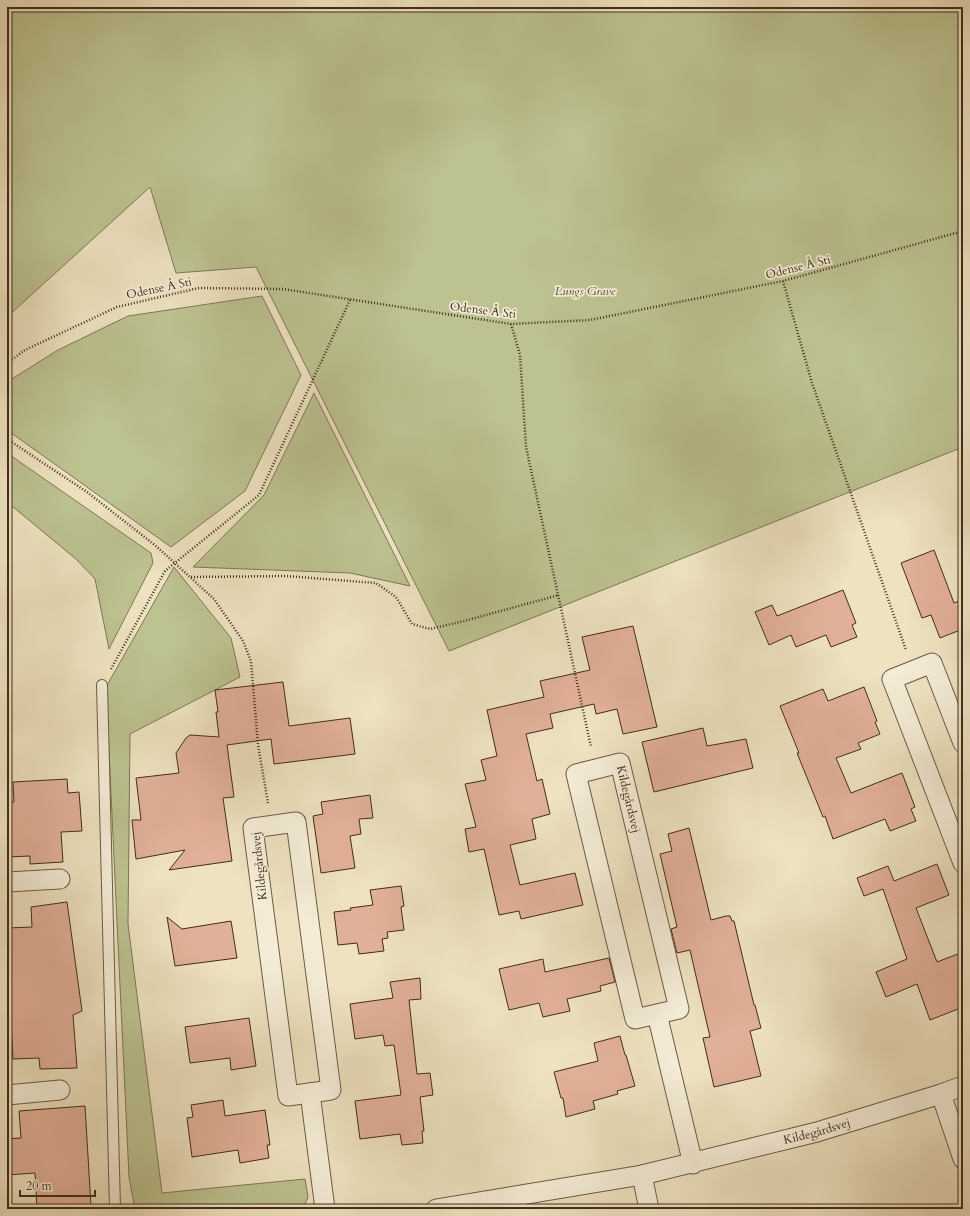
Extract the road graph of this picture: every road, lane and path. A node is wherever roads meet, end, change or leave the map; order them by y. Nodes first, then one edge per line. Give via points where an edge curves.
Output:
1 (963, 230) edge
2 (783, 281) junction
3 (350, 300) junction
4 (511, 324) junction
5 (7, 363) edge
6 (7, 439) edge
7 (174, 563) junction
8 (191, 578) junction
9 (559, 595) junction
10 (913, 670) junction
11 (102, 685) joint
12 (963, 742) edge
13 (596, 769) junction
14 (272, 825) junction
15 (963, 862) edge
16 (60, 879) dead end
17 (7, 882) edge
18 (656, 1014) junction
19 (963, 1086) edge
20 (60, 1090) dead end
21 (310, 1093) junction
22 (940, 1094) junction
23 (7, 1095) edge
24 (963, 1159) edge
25 (692, 1164) junction
26 (642, 1176) junction
27 (115, 1209) edge
28 (325, 1209) edge
29 (436, 1209) edge
30 (649, 1209) edge

1 - 2 path, Odense Å Sti
2 - 4 path, Odense Å Sti via 590,320
2 - 10 path via 812,383
3 - 4 path, Odense Å Sti
3 - 5 path, Odense Å Sti via 283,289 199,288 117,306 25,350
3 - 7 path via 259,494
4 - 9 path via 520,355 526,447
6 - 7 path via 87,492
7 - 8 path
7 - 11 path via 165,571
8 - 9 path via 286,576 376,583 396,597 412,624 430,629
8 - 14 path via 214,599 243,641 251,661 258,745
9 - 13 path
10 - 12 street via 932,663
10 - 15 street via 892,679
11 - 27 lane
13 - 18 street, Kildegårdsvej via 576,774 635,1019
13 - 18 street, Kildegårdsvej via 620,763 679,1009
14 - 21 street, Kildegårdsvej via 253,828 288,1096
14 - 21 street, Kildegårdsvej via 296,822 332,1090
16 - 17 street
18 - 25 street
19 - 22 street, Kildegårdsvej
20 - 23 street
21 - 28 street
22 - 24 street
22 - 25 street, Kildegårdsvej via 817,1132
25 - 26 street, Kildegårdsvej
26 - 29 street, Kildegårdsvej
26 - 30 street

